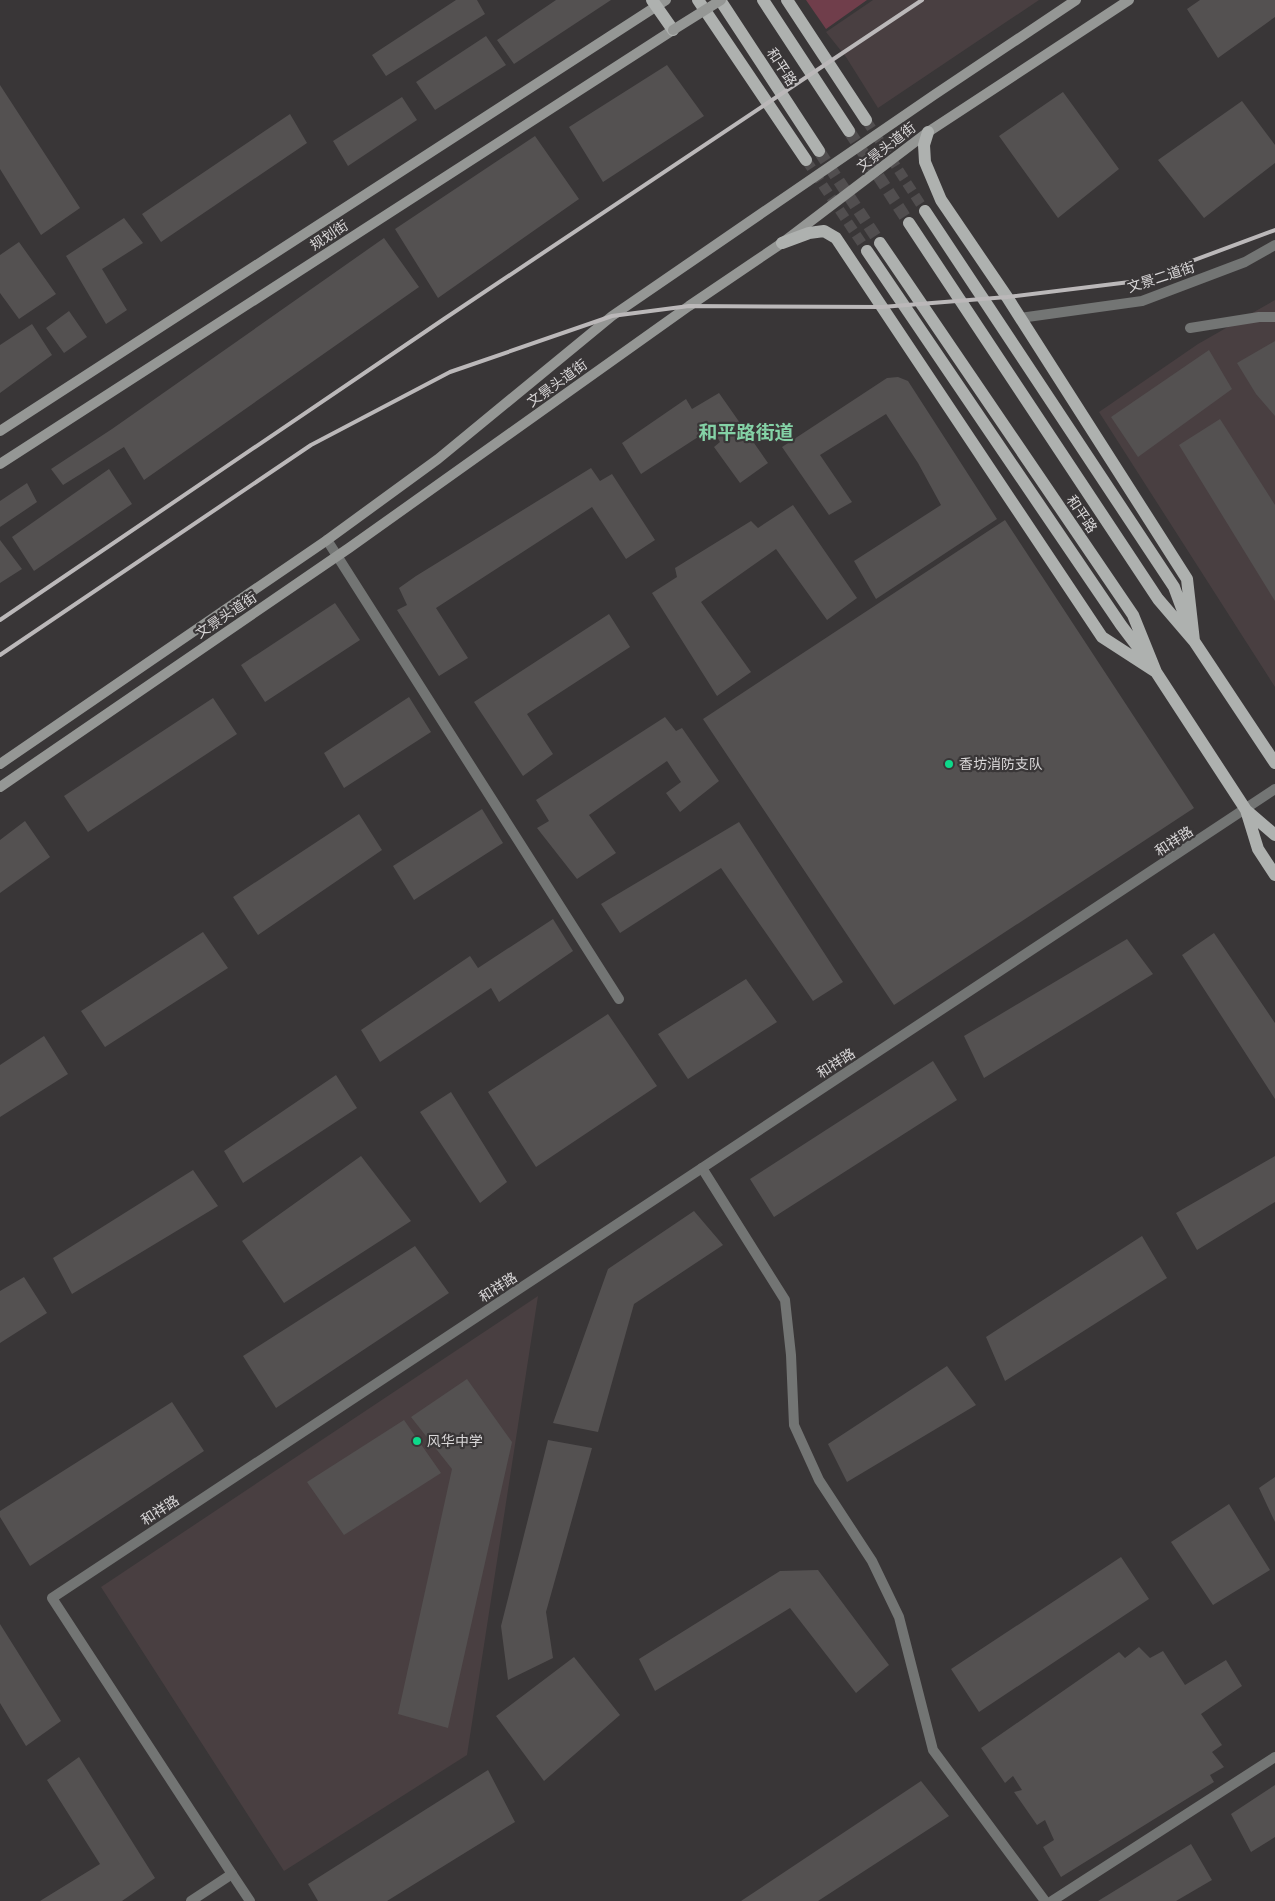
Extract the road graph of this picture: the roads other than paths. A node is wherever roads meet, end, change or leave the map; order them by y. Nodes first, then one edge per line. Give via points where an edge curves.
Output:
1 (698, 0) edge
2 (720, 0) edge
3 (763, 0) edge
4 (787, 0) edge
5 (1076, 0) edge
6 (1129, 0) edge
7 (658, 2) edge
8 (673, 30) junction
9 (866, 120) tunnel mouth
10 (849, 131) tunnel mouth
11 (928, 132) junction
12 (819, 151) tunnel mouth
13 (806, 160) tunnel mouth
14 (925, 211) tunnel mouth
15 (908, 223) tunnel mouth
16 (782, 243) junction
17 (880, 243) tunnel mouth
18 (1275, 245) edge
19 (867, 251) tunnel mouth
20 (1275, 317) edge
21 (1020, 318) junction
22 (1190, 328) dead end
23 (0, 431) edge
24 (0, 464) edge
25 (326, 540) junction
26 (337, 556) junction
27 (1194, 641) junction
28 (1156, 672) junction
29 (1275, 763) edge
30 (0, 764) edge
31 (0, 787) edge
32 (1275, 789) edge
33 (1246, 810) junction
34 (1275, 835) edge
35 (1275, 875) edge
36 (619, 999) dead end
37 (702, 1168) junction
38 (1275, 1757) edge
39 (232, 1874) junction
40 (190, 1901) edge
41 (250, 1901) edge
42 (1044, 1901) edge
43 (1052, 1901) edge

1 - 13 main road
2 - 8 main road, 规划街, bridge
2 - 12 main road, 和平路
3 - 10 main road, 和平路
4 - 9 main road
5 - 25 main road, 文景头道街 via 612,316 438,459
6 - 11 main road, 文景头道街
7 - 8 main road
7 - 23 main road, 规划街
8 - 24 main road, 规划街
11 - 16 main road, 文景头道街
11 - 21 main road via 924,145 925,162 941,200
14 - 27 main road via 1174,587
15 - 27 main road, 和平路 via 1158,599
16 - 26 main road, 文景头道街
16 - 28 main road via 824,231 836,238 1102,637
17 - 28 main road, 和平路 via 1133,615
18 - 21 street, 文景二道街 via 1245,262 1142,301
19 - 28 main road
20 - 22 street
21 - 27 main road via 1187,579
25 - 26 street
25 - 30 main road, 文景头道街
26 - 31 main road, 文景头道街
26 - 36 street
27 - 29 main road, 和平路
28 - 33 main road, 和平路
32 - 33 street, 和祥路
33 - 34 main road, 和平路
33 - 35 main road, 和平路 via 1258,849
33 - 37 street, 和祥路
37 - 39 street, 和祥路 via 52,1598
37 - 42 street via 784,1300 794,1425 819,1480 872,1561 899,1618 933,1750
38 - 43 street
39 - 40 street
39 - 41 street

